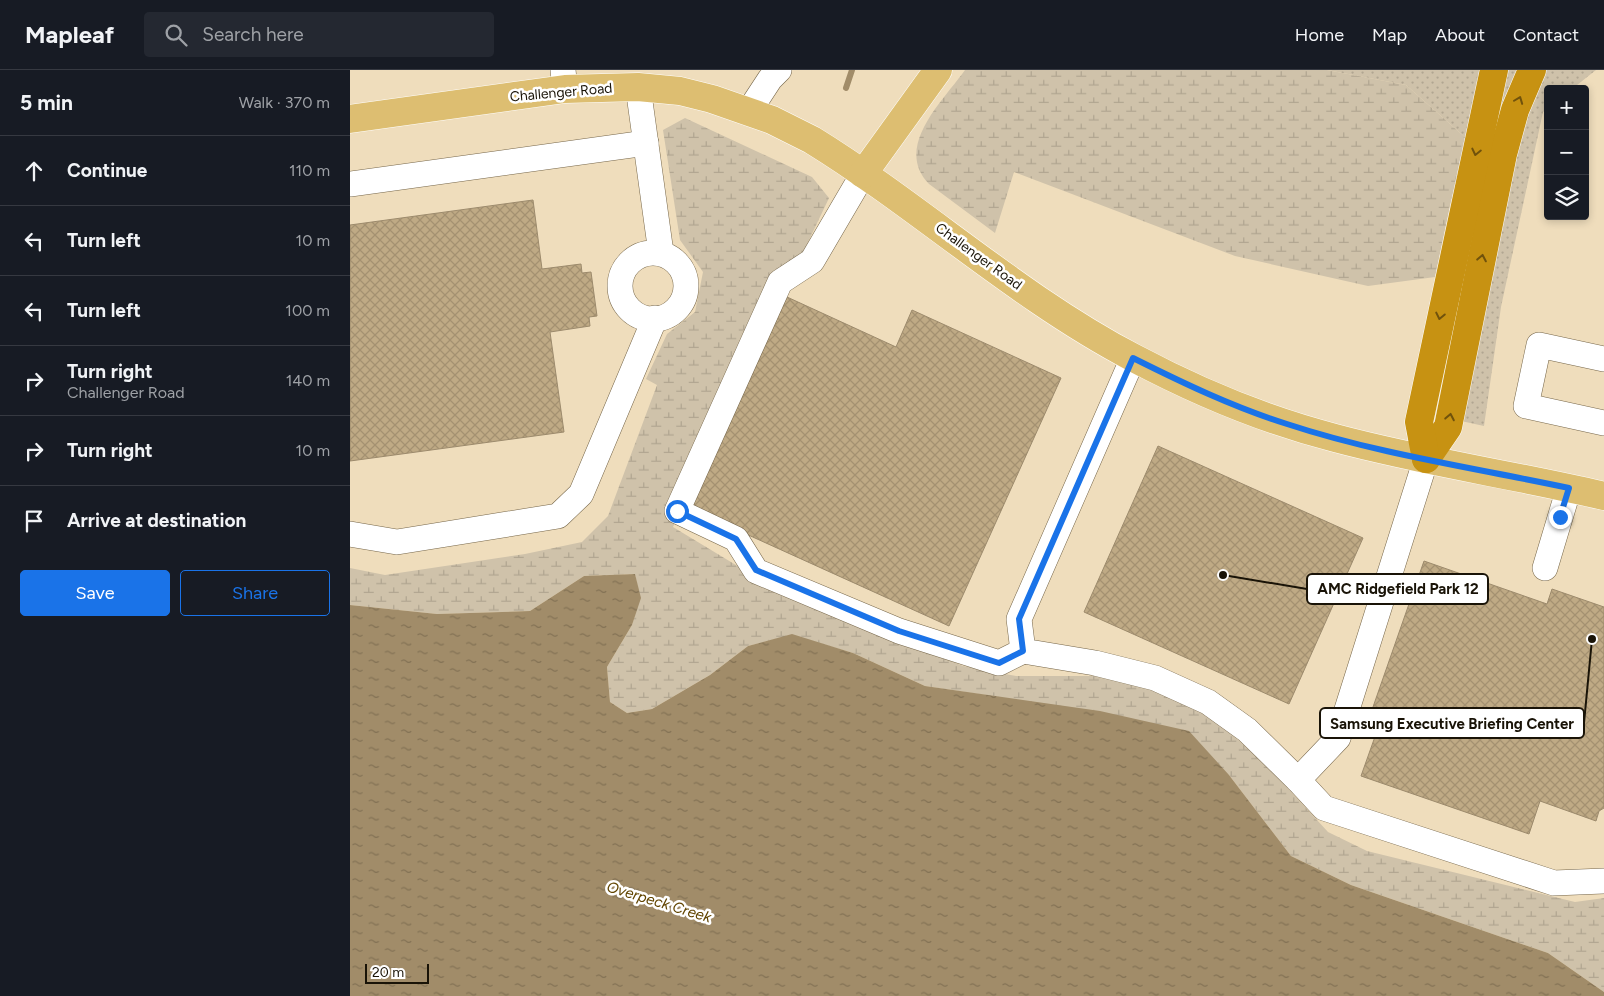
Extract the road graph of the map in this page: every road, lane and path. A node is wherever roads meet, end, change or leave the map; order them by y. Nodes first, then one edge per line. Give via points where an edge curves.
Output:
1 (780, 70) edge
2 (938, 70) edge
3 (1494, 70) edge
4 (1532, 70) edge
5 (564, 79) edge
6 (638, 87) junction
7 (750, 111) junction
8 (350, 119) edge
9 (646, 143) junction
10 (862, 174) junction
11 (350, 184) edge
12 (661, 253) junction
13 (655, 318) junction
14 (1133, 358) junction
15 (1604, 359) edge
16 (1604, 423) edge
17 (1426, 459) junction
18 (1569, 488) junction
19 (1604, 496) edge
20 (350, 534) edge
21 (1545, 568) dead end
22 (1023, 651) junction
23 (1298, 780) junction
24 (1604, 881) edge

1 - 7 lane via 770,79
2 - 10 main road
3 -> 17 highway via 1419,422
17 -> 4 highway via 1448,427 1503,154 1515,110
5 - 6 main road, Challenger Road
5 - 8 main road, Challenger Road
6 - 7 main road, Challenger Road via 694,94
6 - 9 lane
7 - 10 main road, Challenger Road via 805,137
9 - 11 lane
9 - 12 lane
10 - 14 main road, Challenger Road via 1065,317
10 - 22 lane via 812,261 780,282 677,511 736,539 756,570 846,610 999,663
12 - 13 lane via 679,265 686,286 678,307
12 - 13 lane via 635,258 624,270 620,285 630,308 642,317
13 - 20 lane via 581,494 558,516 397,542
14 - 17 main road, Challenger Road via 1210,395 1270,418 1334,438
14 - 22 lane via 1019,619
15 - 16 lane via 1539,345 1526,406
17 - 18 main road, Challenger Road
17 - 23 lane via 1338,738
18 - 19 main road, Challenger Road
18 - 21 lane
22 - 23 lane via 1095,662 1155,678 1208,702 1247,730
23 - 24 lane via 1324,808 1554,883

